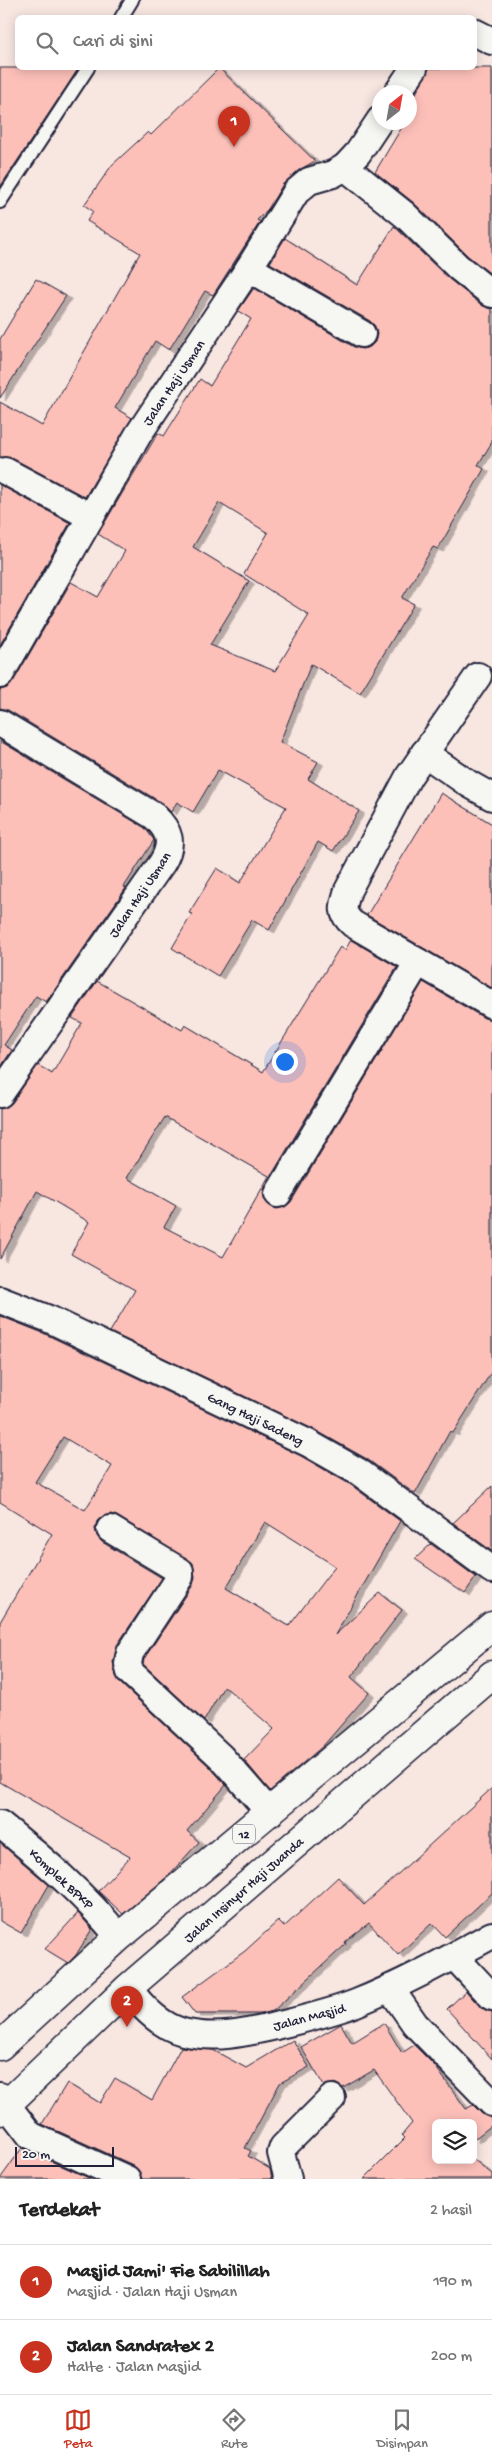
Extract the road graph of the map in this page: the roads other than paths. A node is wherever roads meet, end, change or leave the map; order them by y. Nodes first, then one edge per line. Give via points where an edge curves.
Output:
1 (132, 0) edge
2 (123, 15) edge
3 (477, 34) edge
4 (492, 41) edge
5 (87, 70) edge
6 (413, 70) edge
7 (403, 85) edge
8 (373, 130) edge
9 (345, 167) junction
10 (0, 202) edge
11 (249, 268) junction
12 (492, 294) edge
13 (362, 334) dead end
14 (5, 471) dead end
15 (91, 517) junction
16 (0, 675) edge
17 (478, 676) dead end
18 (0, 723) edge
19 (424, 753) junction
20 (492, 797) edge
21 (418, 962) junction
22 (492, 1005) edge
23 (0, 1094) edge
24 (278, 1194) dead end
25 (0, 1300) edge
26 (110, 1529) dead end
27 (492, 1570) edge
28 (492, 1626) edge
29 (492, 1675) edge
30 (270, 1813) junction
31 (0, 1824) edge
32 (492, 1935) edge
33 (119, 1937) junction
34 (454, 1956) junction
35 (128, 1988) junction
36 (390, 1988) junction
37 (492, 1997) edge
38 (0, 2046) edge
39 (332, 2098) dead end
40 (1, 2103) edge
41 (492, 2104) edge
42 (127, 2179) edge
43 (288, 2179) edge

1 - 2 lane
3 - 4 street
5 - 10 lane
6 - 7 street
8 - 9 street, Jalan Haji Usman
9 - 11 street, Jalan Haji Usman via 309,181 300,188
9 - 12 street
11 - 13 street
11 - 15 street, Jalan Haji Usman via 138,435
14 - 15 street
15 - 16 street, Jalan Haji Usman
17 - 19 street
18 - 23 street, Jalan Haji Usman via 154,816 169,834 170,846
19 - 20 street
19 - 21 street via 348,890 342,908 344,916 353,924
21 - 22 street
21 - 24 street
25 - 27 street, Gang Haji Sadeng via 67,1327 308,1443 359,1472
26 - 30 street via 180,1571 180,1577 130,1653 130,1672 221,1757
28 - 30 highway, 12
29 - 35 highway, Jalan Insinyur Haji Juanda
30 - 33 highway, 12
31 - 33 street, Komplek BPKP via 48,1862
32 - 34 street, Jalan Masjid
33 - 38 highway, 12
34 - 36 street, Jalan Masjid
34 - 37 street
35 - 36 street, Jalan Masjid via 142,2007 168,2026 183,2032 222,2037 319,2016
35 - 40 highway, Jalan Insinyur Haji Juanda
36 - 41 street via 416,2024
39 - 43 street via 283,2147 281,2152
40 - 42 street via 30,2135

